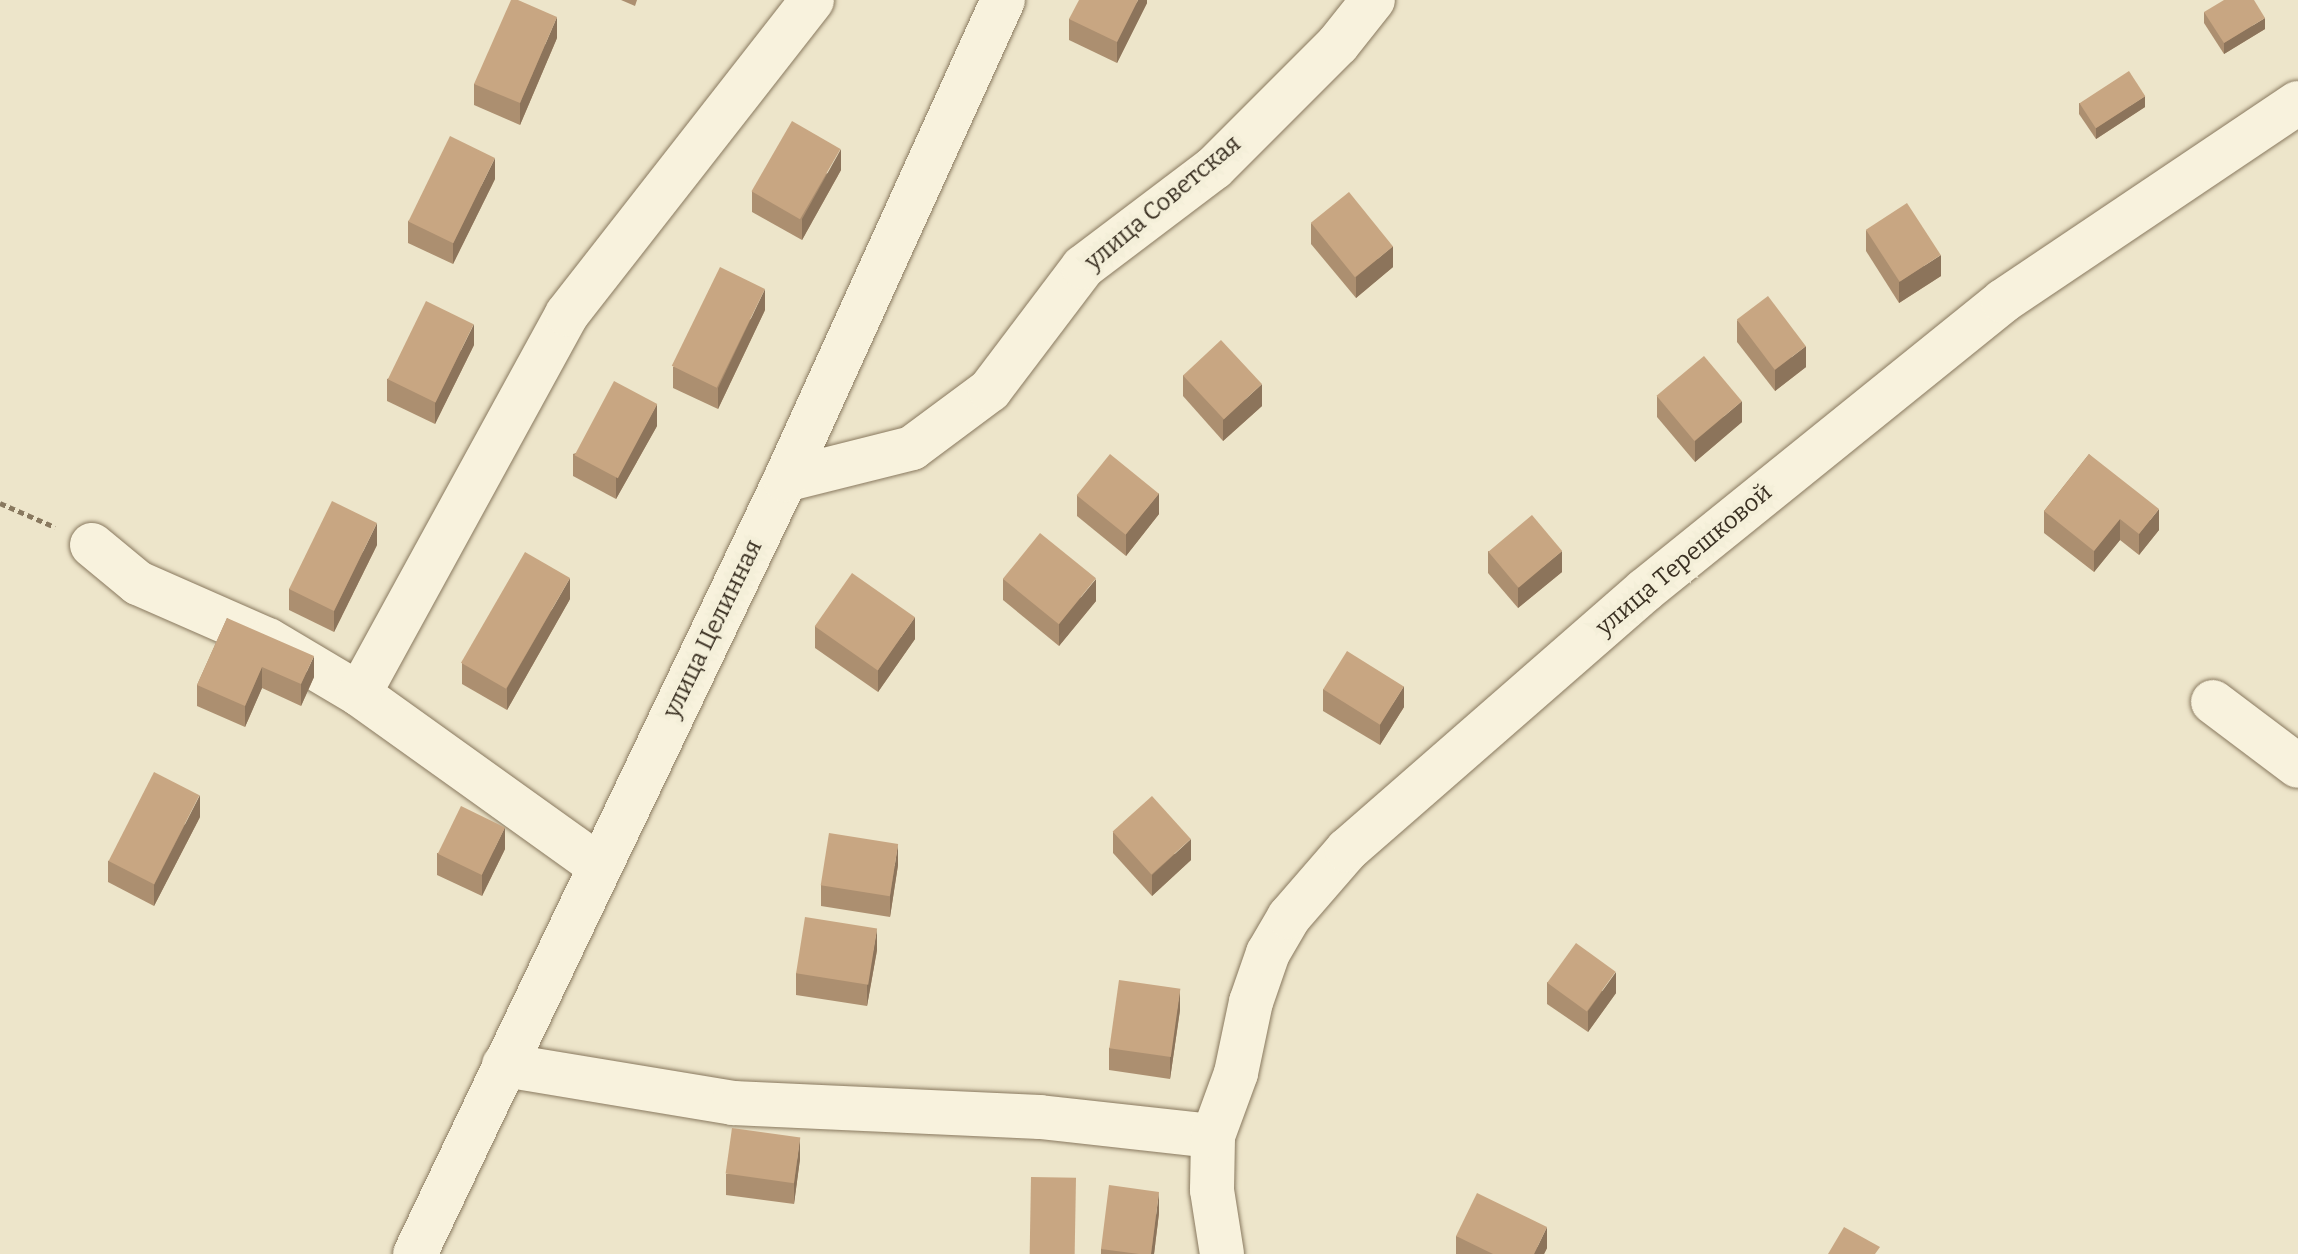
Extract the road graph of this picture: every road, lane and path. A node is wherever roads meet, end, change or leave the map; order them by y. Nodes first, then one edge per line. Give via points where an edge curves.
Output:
1 (812, 0) edge
2 (1003, 0) edge
3 (1373, 0) edge
4 (2298, 103) edge
5 (785, 480) junction
6 (0, 503) edge
7 (92, 545) joint
8 (359, 694) junction
9 (2213, 702) dead end
10 (2298, 766) edge
11 (598, 865) junction
12 (504, 1065) junction
13 (1213, 1136) junction
14 (415, 1254) edge
15 (1222, 1254) edge

1 - 8 street via 567,314
2 - 5 street, улица Целинная
3 - 5 street, улица Советская via 1338,44 1214,168 1083,267 990,390 912,448
4 - 13 street, улица Терешковой via 2003,301 1645,590 1347,850 1289,917 1268,953
5 - 11 street, улица Целинная
6 - 7 path
7 - 8 street via 138,583 268,640
8 - 11 street
9 - 10 street
11 - 12 street, улица Целинная
12 - 13 street via 733,1103 1040,1117
12 - 14 street, улица Целинная
13 - 15 street, улица Терешковой via 1212,1190

